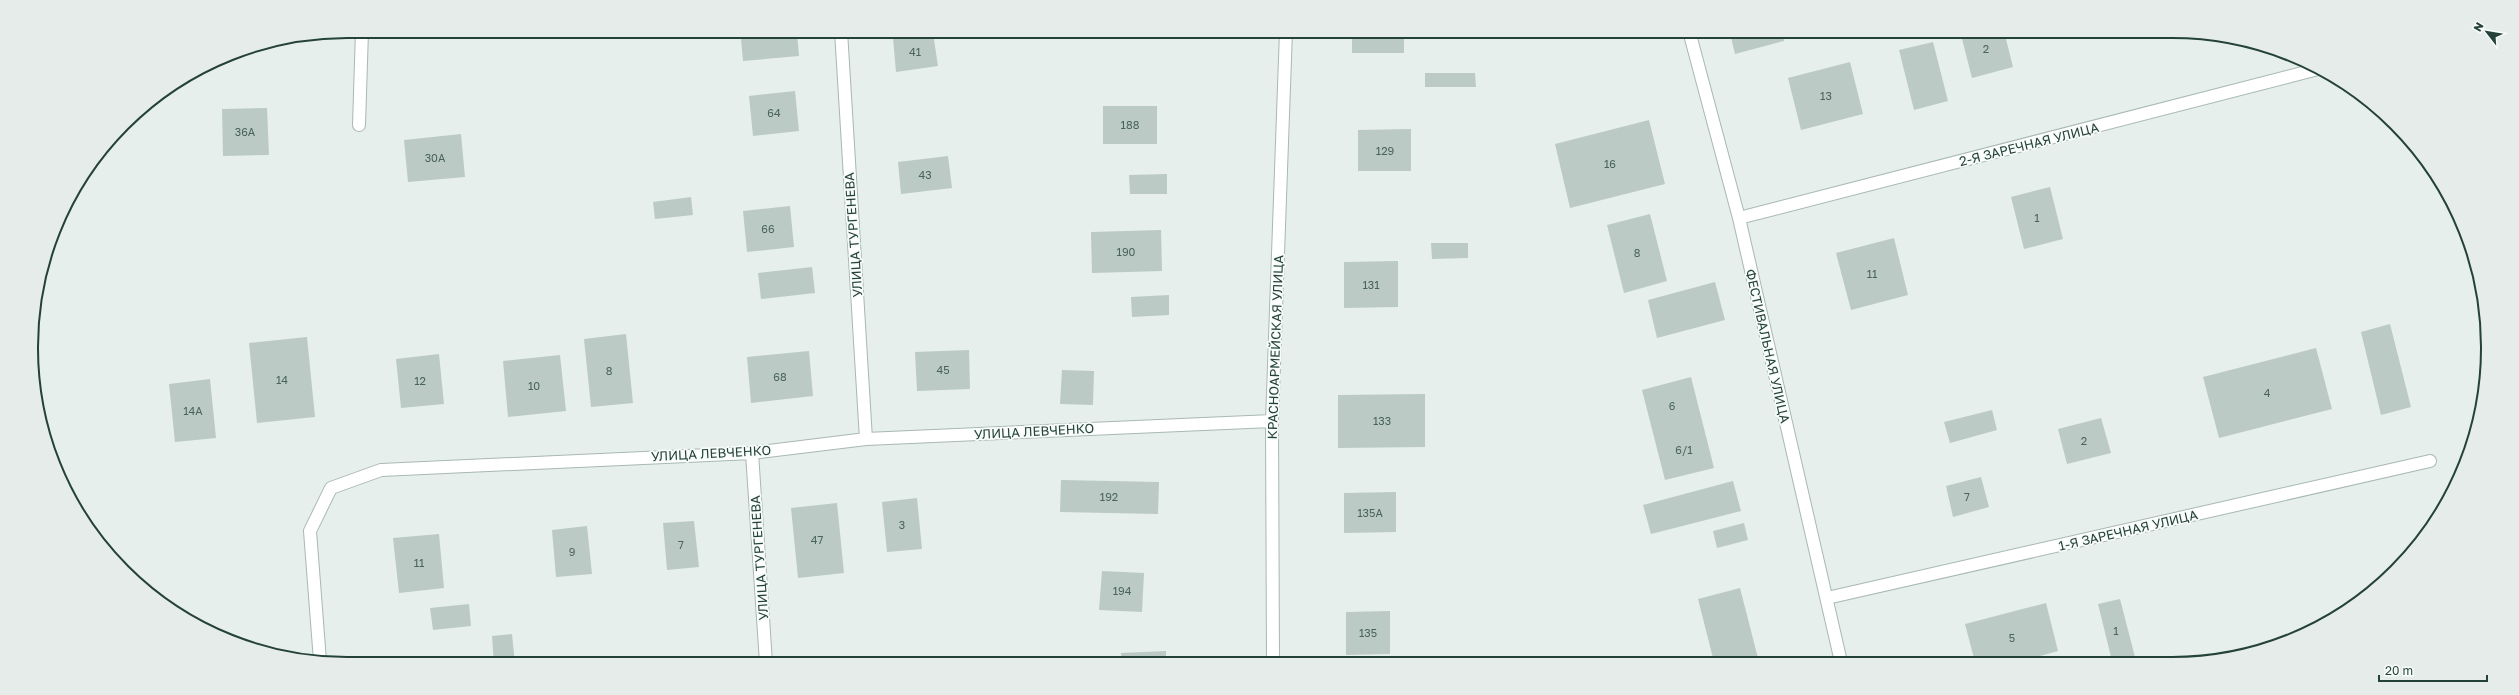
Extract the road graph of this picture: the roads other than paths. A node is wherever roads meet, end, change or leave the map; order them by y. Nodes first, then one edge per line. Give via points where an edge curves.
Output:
1 (362, 38) edge
2 (841, 38) edge
3 (1286, 38) edge
4 (1691, 38) edge
5 (2310, 71) edge
6 (359, 125) dead end
7 (1739, 218) junction
8 (1272, 421) junction
9 (866, 439) junction
10 (752, 452) junction
11 (2430, 461) dead end
12 (1826, 598) junction
13 (320, 655) edge
14 (766, 657) edge
15 (1273, 657) edge
16 (1840, 657) edge

1 - 6 street
2 - 9 street, УЛИЦА ТУРГЕНЕВА
3 - 8 street, КРАСНОАРМЕЙСКАЯ УЛИЦА
4 - 7 street, ФЕСТИВАЛЬНАЯ УЛИЦА
5 - 7 street, 2-Я ЗАРЕЧНАЯ УЛИЦА
7 - 12 street, ФЕСТИВАЛЬНАЯ УЛИЦА
8 - 9 street, УЛИЦА ЛЕВЧЕНКО
8 - 15 street, КРАСНОАРМЕЙСКАЯ УЛИЦА
9 - 10 street, УЛИЦА ЛЕВЧЕНКО
10 - 13 street, УЛИЦА ЛЕВЧЕНКО via 381,470 331,488 310,531
10 - 14 street, УЛИЦА ТУРГЕНЕВА
11 - 12 street, 1-Я ЗАРЕЧНАЯ УЛИЦА
12 - 16 street, ФЕСТИВАЛЬНАЯ УЛИЦА

